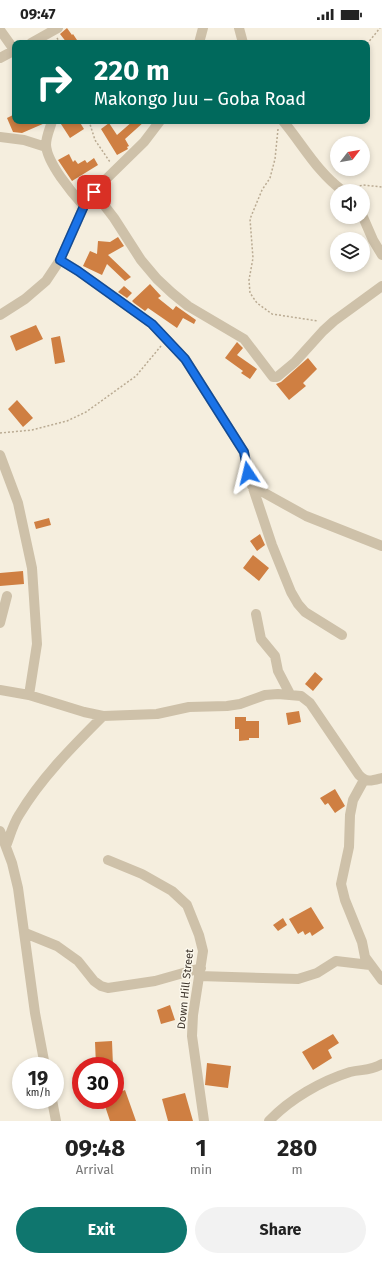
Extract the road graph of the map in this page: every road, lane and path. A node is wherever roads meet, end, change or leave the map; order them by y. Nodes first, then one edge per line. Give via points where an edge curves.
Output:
1 (58, 28) edge
2 (203, 28) edge
3 (239, 28) edge
4 (380, 28) edge
5 (0, 30) edge
6 (36, 40) edge
7 (200, 40) edge
8 (242, 40) edge
9 (370, 40) edge
10 (12, 46) edge
11 (12, 52) edge
12 (0, 58) edge
13 (51, 124) edge
14 (90, 124) edge
15 (158, 124) edge
16 (280, 125) edge
17 (0, 137) edge
18 (46, 147) junction
19 (115, 169) junction
20 (333, 184) edge
21 (370, 186) edge
22 (382, 187) edge
23 (94, 192) junction
24 (84, 206) junction
25 (366, 224) edge
26 (382, 255) edge
27 (60, 260) junction
28 (382, 286) edge
29 (0, 315) edge
30 (334, 322) junction
31 (166, 338) junction
32 (0, 432) edge
33 (0, 455) edge
34 (252, 486) junction
35 (382, 546) edge
36 (7, 596) dead end
37 (256, 614) dead end
38 (0, 623) edge
39 (342, 636) dead end
40 (0, 690) edge
41 (290, 694) junction
42 (29, 695) junction
43 (103, 716) junction
44 (382, 778) edge
45 (364, 780) junction
46 (0, 831) edge
47 (6, 846) junction
48 (108, 860) dead end
49 (25, 933) junction
50 (370, 965) junction
51 (200, 972) junction
52 (382, 980) edge
53 (43, 1057) edge
54 (382, 1064) edge
55 (54, 1109) edge
56 (56, 1121) edge
57 (204, 1121) edge
58 (269, 1121) edge

1 - 6 street
2 - 7 street
3 - 8 street
4 - 9 path
5 - 10 street
11 - 12 street
13 - 18 street
14 - 19 path via 95,140
15 - 19 street via 144,142
16 - 20 street
16 - 30 path via 270,178 250,219 253,258 249,280 250,293 257,303 272,314
17 - 18 street via 24,140
18 - 24 street via 54,166
19 - 23 street
21 - 22 path
23 - 24 street
23 - 30 street via 141,260 158,279 188,306 244,339 273,377 277,377 295,362
24 - 27 street
25 - 26 street
27 - 29 street via 46,281 26,299
27 - 31 street via 152,324
28 - 30 street
31 - 32 path via 136,376 86,412 66,421 32,430
31 - 34 street via 185,359 244,452
33 - 42 street via 18,503 32,568 37,644
34 - 35 street via 306,516
34 - 39 street via 272,545 298,604 305,612
36 - 38 street
37 - 41 street via 261,639 275,656 278,671
40 - 42 street
41 - 43 street via 265,695 227,706 189,707 157,714
41 - 45 street via 301,696 310,703
42 - 43 street
43 - 47 street via 34,793 18,816
44 - 45 street
45 - 50 street via 353,800 349,847 341,884 365,957
46 - 47 street
47 - 49 street via 18,888
48 - 51 street, Down Hill Street via 154,880 172,891 187,905 199,935 202,951
49 - 51 street via 56,946 78,961 94,981 108,988
49 - 53 street
50 - 51 street via 336,961 317,973 298,979
50 - 52 street
51 - 57 street, Down Hill Street via 192,1036
54 - 58 street via 375,1069 333,1078 282,1107
55 - 56 street

